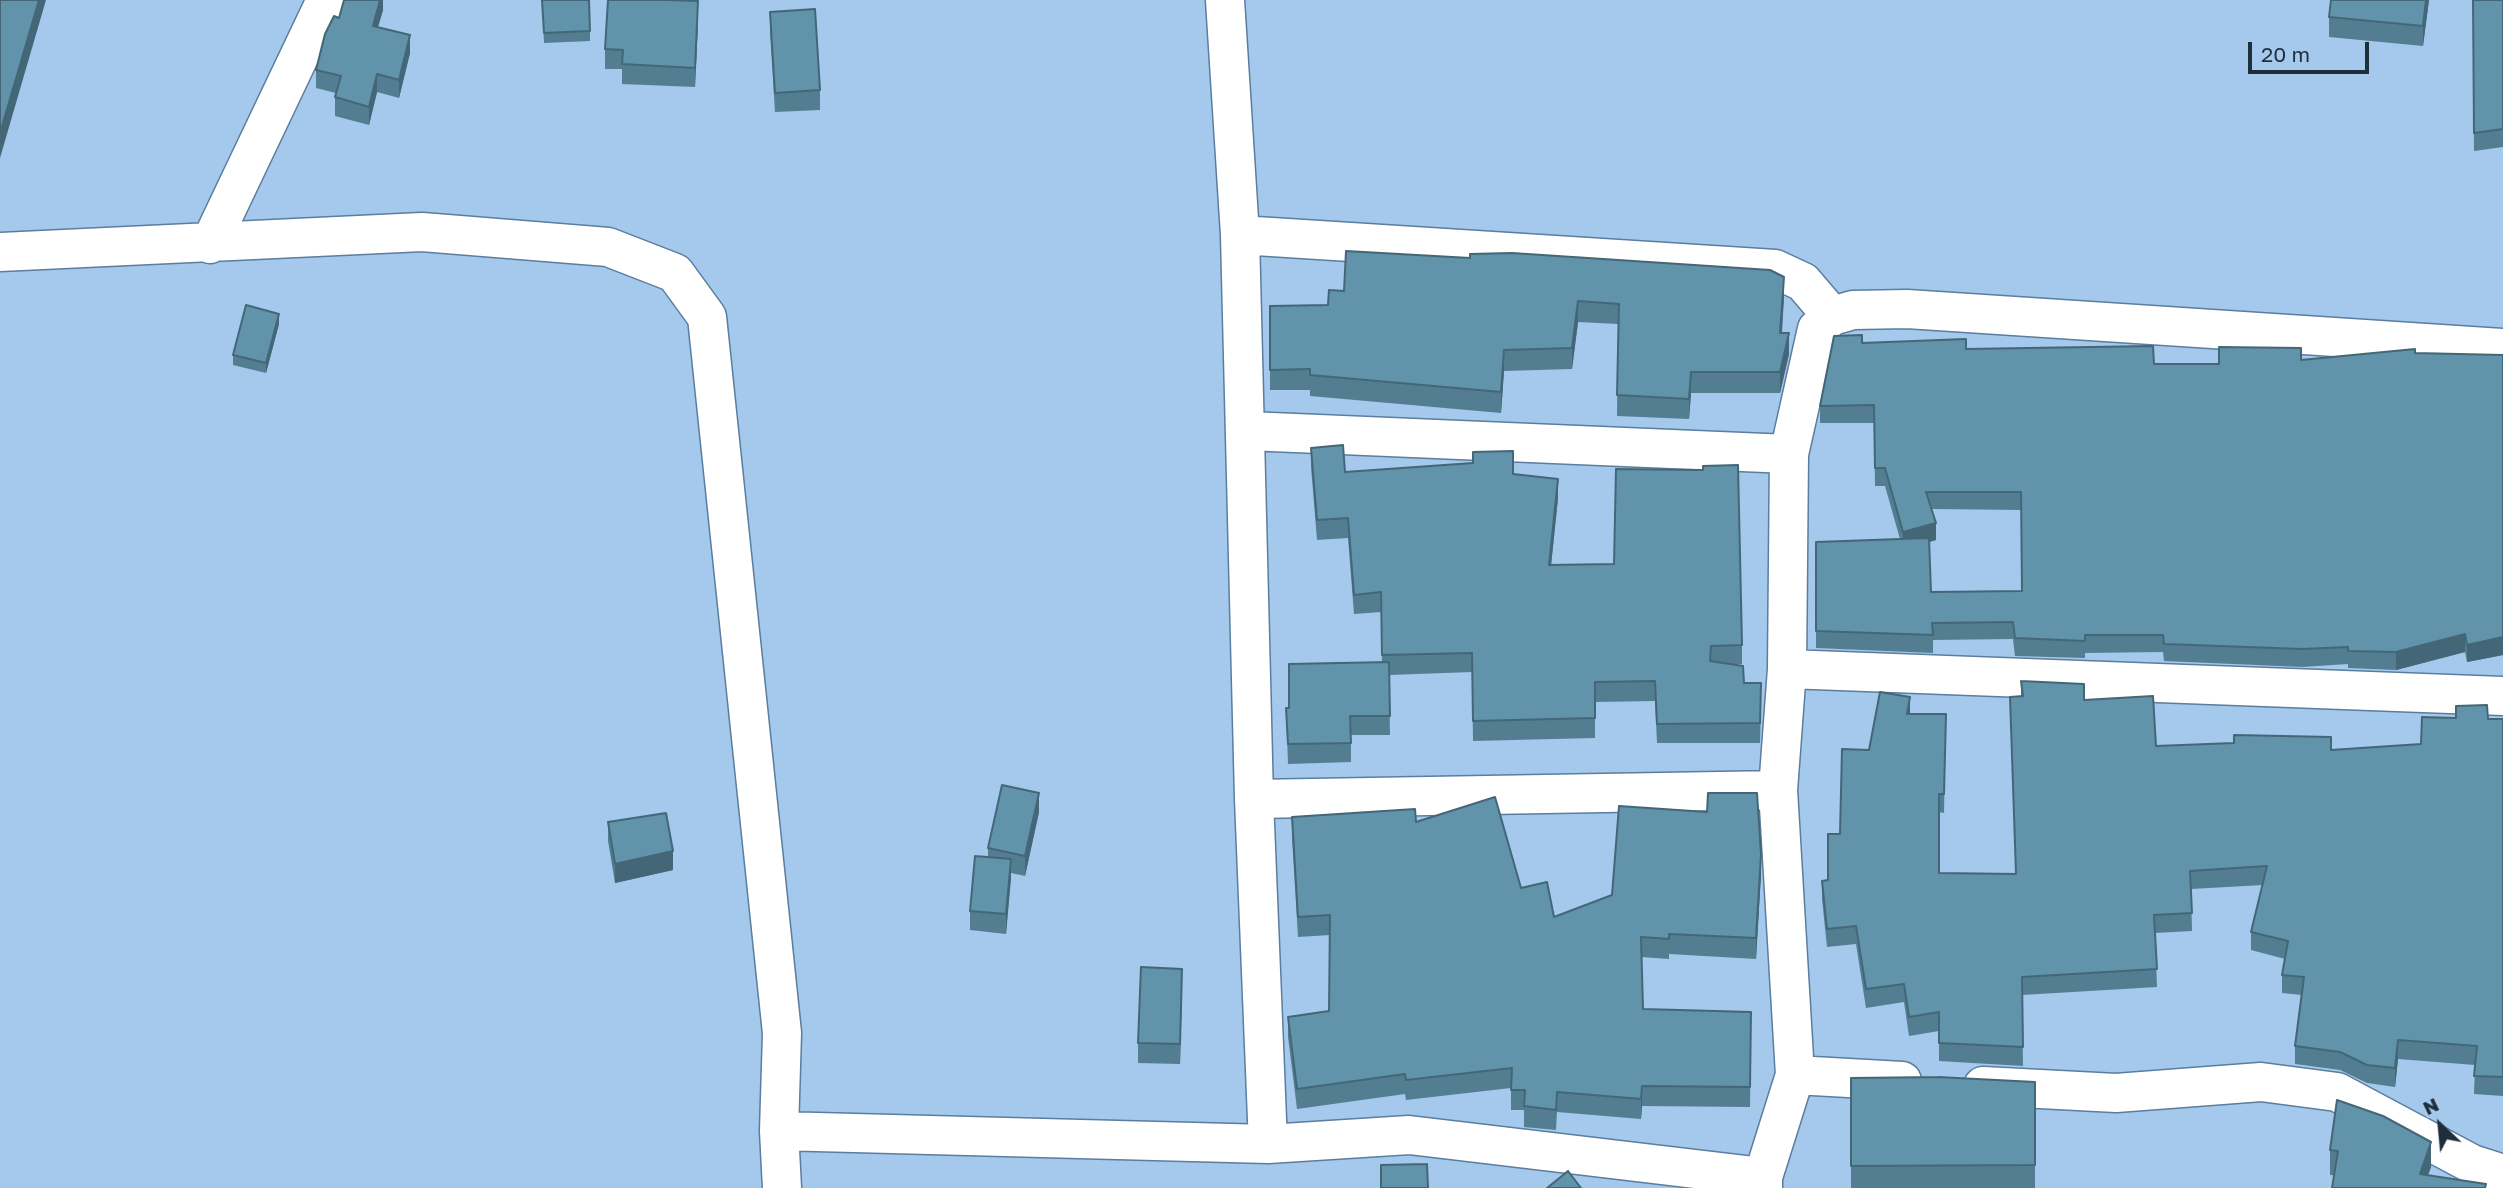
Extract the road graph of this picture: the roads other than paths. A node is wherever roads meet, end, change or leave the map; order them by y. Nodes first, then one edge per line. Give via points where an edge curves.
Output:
1 (326, 0) edge
2 (1225, 0) edge
3 (1240, 235) junction
4 (210, 244) junction
5 (0, 252) edge
6 (1832, 316) junction
7 (2503, 348) edge
8 (1248, 431) junction
9 (1789, 454) junction
10 (1787, 669) junction
11 (2503, 696) edge
12 (1778, 790) junction
13 (1254, 799) junction
14 (1795, 1075) junction
15 (779, 1131) junction
16 (1268, 1144) junction
17 (2503, 1174) edge
18 (1763, 1182) edge
19 (782, 1188) edge

1 - 4 street
2 - 3 street
3 - 6 street via 1775,269 1803,282
3 - 8 street
4 - 5 street
4 - 15 street via 422,232 608,247 675,273 707,317 782,1033
6 - 7 street via 1853,310 1907,309
6 - 9 street via 1817,329
8 - 9 street
8 - 13 street
9 - 10 street
10 - 11 street
10 - 12 street
12 - 13 street
12 - 14 street
13 - 16 street
14 - 17 street via 2116,1093 2261,1082 2337,1092 2472,1164
14 - 18 street
15 - 16 street
15 - 19 street
16 - 18 street via 1409,1135

